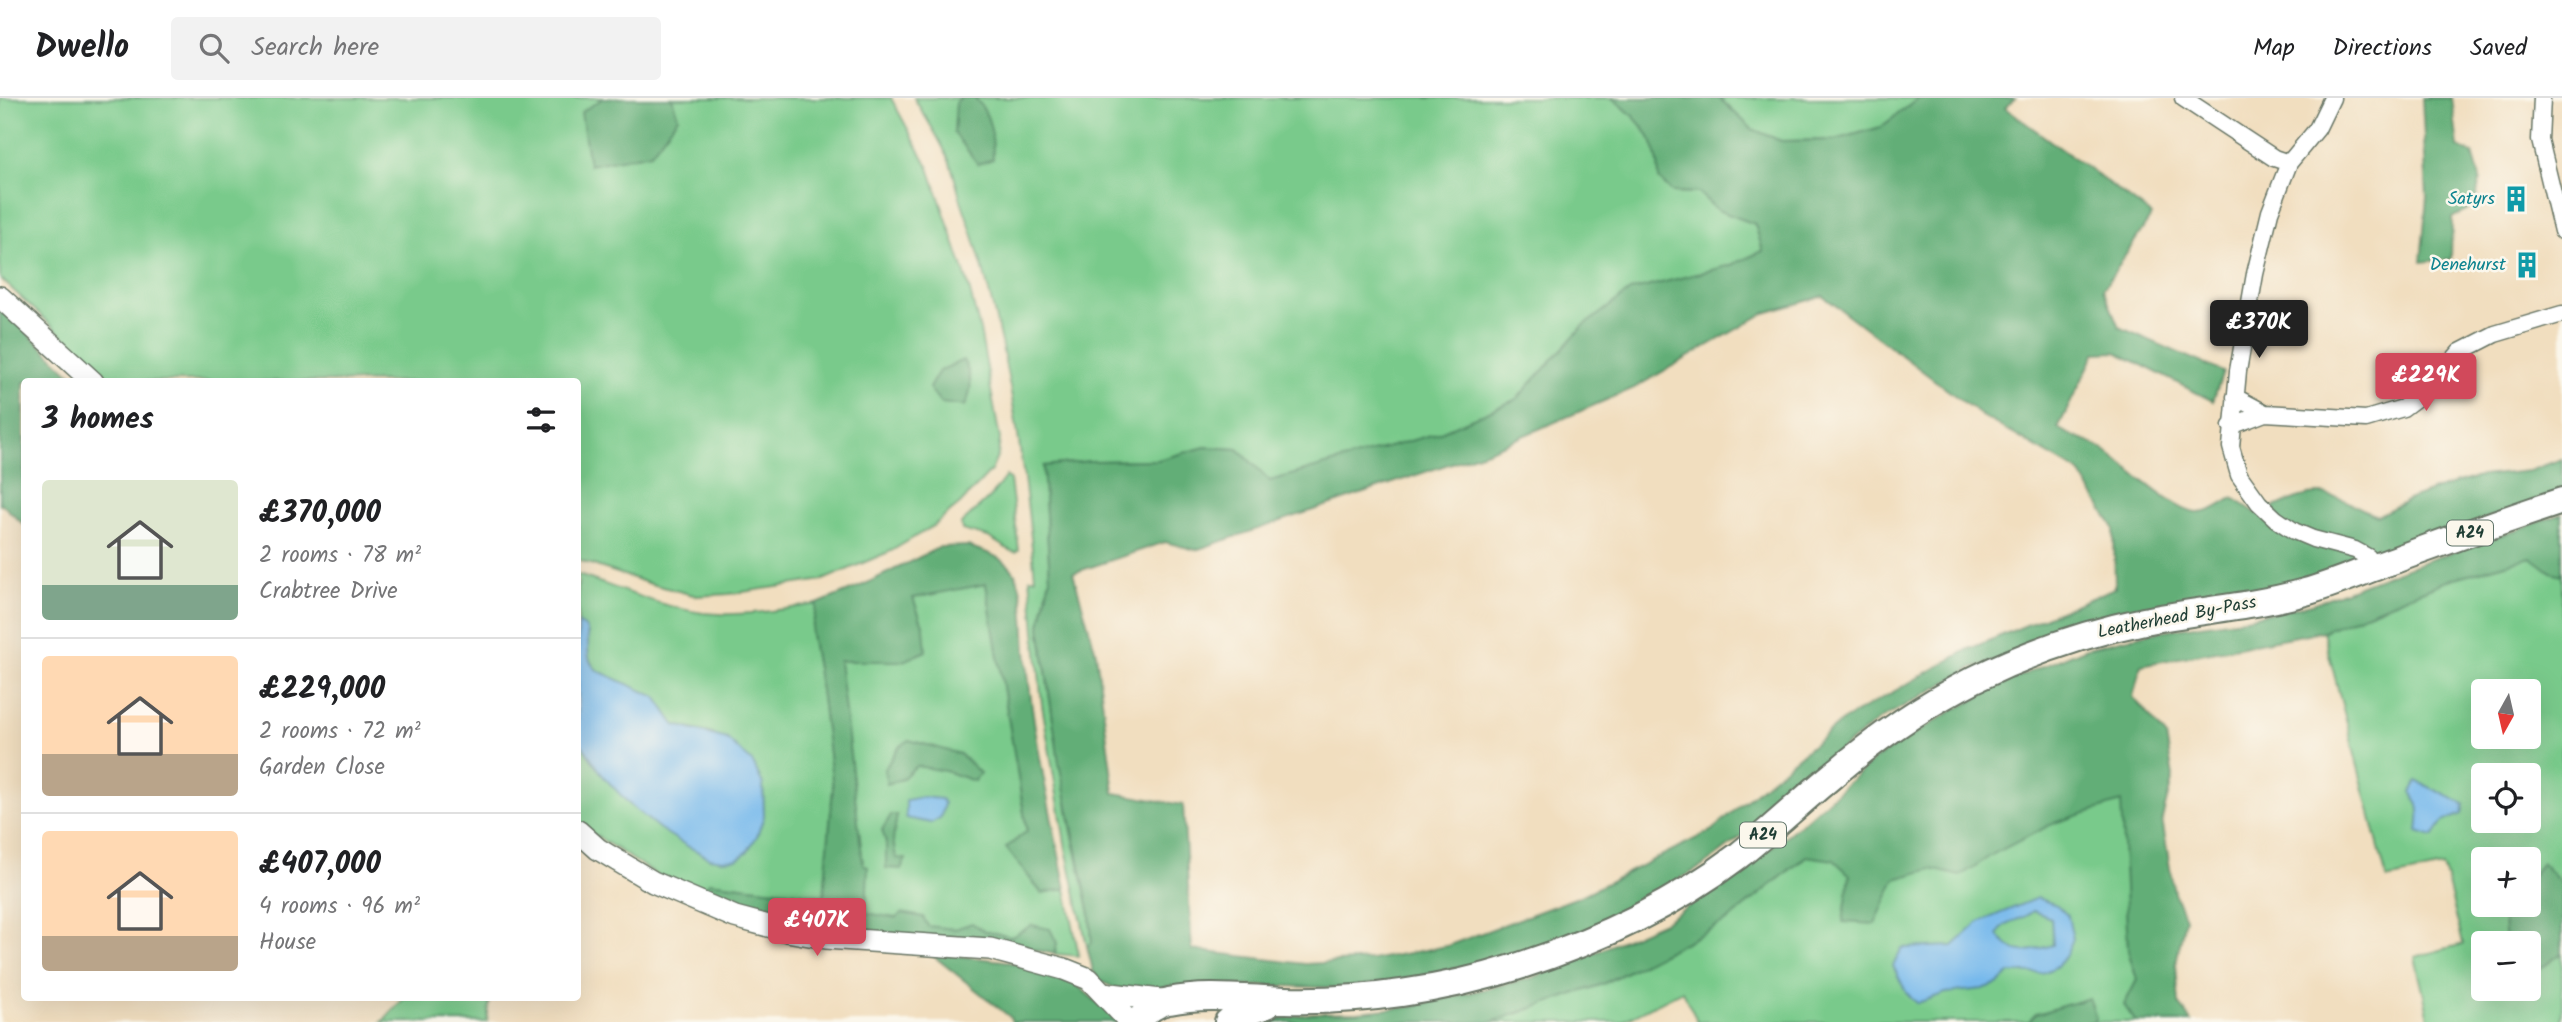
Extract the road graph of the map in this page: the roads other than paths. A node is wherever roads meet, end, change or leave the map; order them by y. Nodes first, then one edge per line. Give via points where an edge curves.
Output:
1 (2183, 98) edge
2 (2332, 98) edge
3 (2542, 98) edge
4 (2289, 163) junction
5 (2562, 231) edge
6 (0, 297) edge
7 (2562, 314) edge
8 (89, 378) edge
9 (2235, 397) junction
10 (2265, 413) junction
11 (2231, 426) junction
12 (2562, 501) edge
13 (2375, 567) junction
14 (581, 834) edge
15 (1103, 993) junction
16 (1179, 1000) junction
17 (1286, 1000) junction
18 (1127, 1022) edge
19 (1138, 1022) edge
20 (1221, 1022) edge
21 (1228, 1022) edge

1 - 4 street via 2274,158
2 - 4 street via 2317,129
3 - 5 street via 2540,140
4 - 9 street via 2270,212 2255,274
6 - 8 main road
7 - 10 street via 2496,334 2459,352 2427,390 2403,408 2366,419
9 - 10 street
9 - 11 street
10 - 11 street
11 - 13 street via 2235,465 2259,503 2294,531 2356,550
12 - 13 highway, Leatherhead By-Pass / A24
13 - 17 highway, Leatherhead By-Pass / A24 via 2303,593 2090,635 2029,655 1975,680 1874,742 1735,858 1653,909 1577,946 1449,985 1359,997
14 - 15 main road via 597,849 653,882 734,916 826,938 990,949 1064,969 1089,979
15 - 16 main road
15 - 18 main road
16 - 17 highway, Leatherhead By-Pass / A24
16 - 19 highway via 1152,1007
16 - 20 highway via 1215,1011
17 - 21 highway, Leatherhead By-Pass / A24 via 1244,1012

